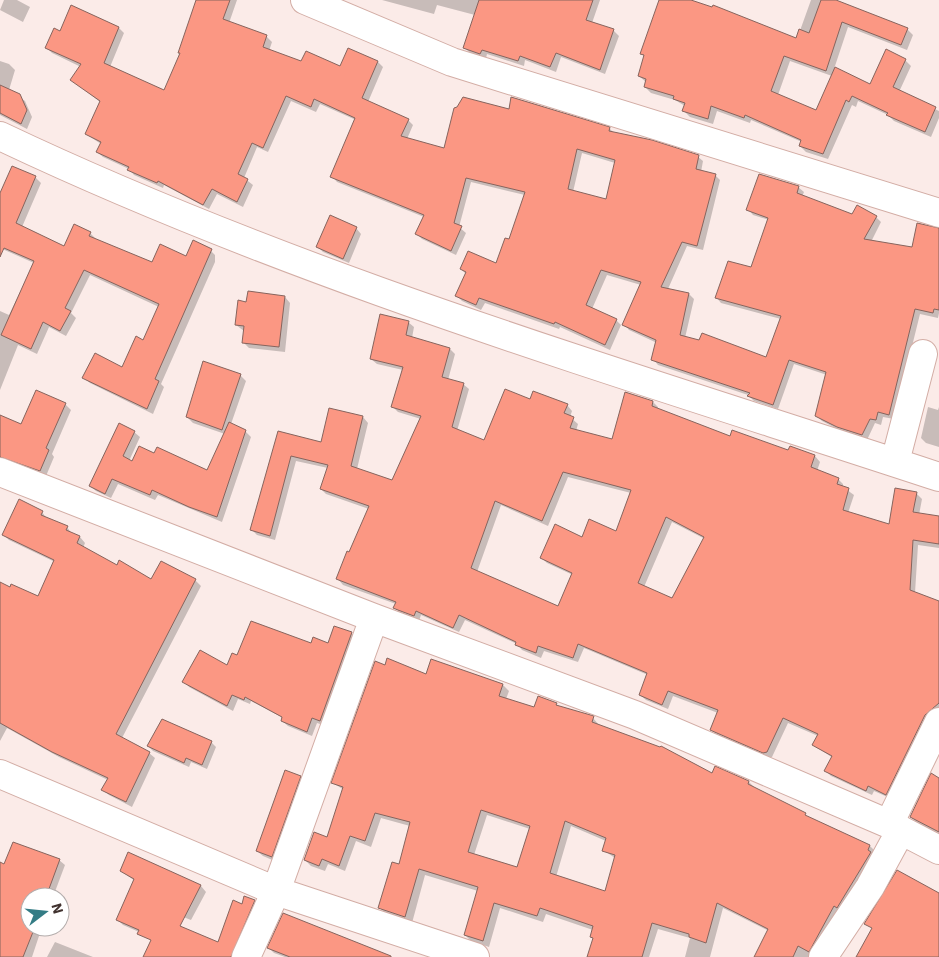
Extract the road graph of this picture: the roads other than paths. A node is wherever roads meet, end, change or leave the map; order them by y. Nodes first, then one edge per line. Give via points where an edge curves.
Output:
1 (306, 0) edge
2 (0, 136) edge
3 (939, 213) edge
4 (923, 354) dead end
5 (894, 462) junction
6 (0, 472) edge
7 (939, 477) edge
8 (374, 618) junction
9 (939, 722) edge
10 (0, 774) edge
11 (895, 827) junction
12 (939, 850) edge
13 (276, 891) junction
14 (246, 957) edge
15 (474, 957) edge
16 (824, 957) edge

1 - 3 street via 452,62
2 - 5 street via 201,224 398,299
4 - 5 street
5 - 7 street
6 - 8 street
8 - 11 street via 635,715
8 - 13 street
9 - 11 street
10 - 13 street
11 - 12 street
11 - 16 street via 870,887
13 - 14 street
13 - 15 street

